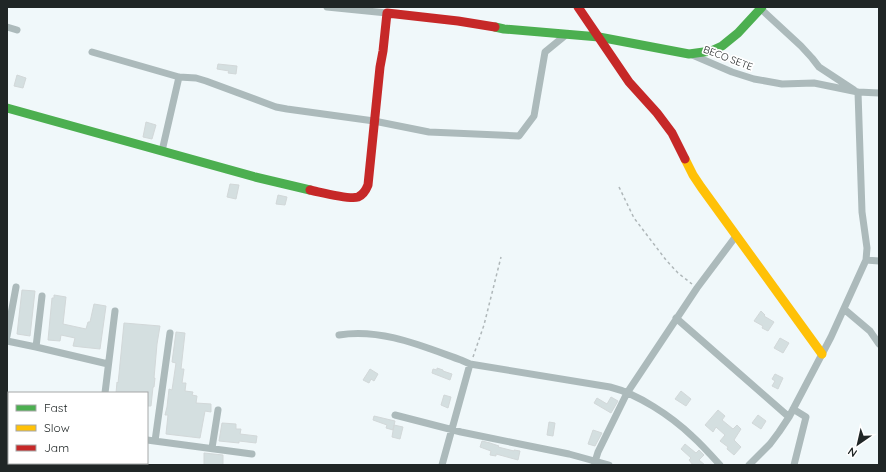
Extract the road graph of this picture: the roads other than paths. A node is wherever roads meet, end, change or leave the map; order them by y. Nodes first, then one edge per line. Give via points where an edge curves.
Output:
1 (327, 7) edge
2 (578, 7) edge
3 (762, 8) edge
4 (387, 13) junction
5 (7, 27) edge
6 (17, 30) dead end
7 (567, 34) junction
8 (599, 37) junction
9 (92, 52) dead end
10 (689, 54) junction
11 (179, 77) junction
12 (858, 92) junction
13 (879, 93) edge
14 (7, 108) edge
15 (374, 121) junction
16 (162, 151) junction
17 (736, 236) junction
18 (866, 260) junction
19 (879, 261) edge
20 (16, 287) dead end
21 (42, 296) dead end
22 (844, 309) junction
23 (115, 311) dead end
24 (676, 318) junction
25 (170, 333) dead end
26 (339, 335) dead end
27 (7, 336) edge
28 (7, 341) edge
29 (879, 344) edge
30 (36, 346) junction
31 (822, 354) junction
32 (108, 364) junction
33 (470, 364) junction
34 (105, 392) edge
35 (627, 393) junction
36 (793, 409) junction
37 (218, 410) dead end
38 (395, 415) dead end
39 (789, 417) junction
40 (452, 430) junction
41 (148, 440) edge
42 (155, 441) junction
43 (212, 448) junction
44 (252, 454) dead end
45 (595, 463) edge
46 (442, 465) edge
47 (609, 465) edge
48 (720, 465) edge
49 (749, 465) edge
50 (794, 465) edge

1 - 4 street
2 - 8 street
3 - 10 street via 722,46 711,51
3 - 12 street via 819,67
4 - 7 street via 504,30
4 - 15 street
5 - 6 street
7 - 8 street
7 - 15 street via 545,52 534,116 519,136 429,132
8 - 10 street
8 - 17 street via 629,82 658,113 672,133 693,175
9 - 11 street
10 - 12 street, BECO SETE via 754,79 782,84 814,83
11 - 15 street via 206,81 276,107
11 - 16 street
12 - 13 street, BECO SETE
12 - 18 street
14 - 16 street
15 - 16 street via 368,185 364,193 358,197 297,187
17 - 24 street
17 - 31 street
18 - 19 street
18 - 22 street
20 - 27 street
21 - 30 street
22 - 29 street via 870,331
22 - 31 street
23 - 32 street
24 - 35 street
24 - 39 street
25 - 42 street
26 - 33 street via 355,333 401,339
28 - 30 street
30 - 32 street
31 - 36 street
32 - 34 street
33 - 35 street via 610,387
33 - 40 street
35 - 45 street
35 - 48 street via 656,408 678,424
36 - 39 street
36 - 50 street via 806,417
37 - 43 street
38 - 40 street
39 - 49 street via 770,444
40 - 45 street via 569,454
40 - 46 street
41 - 42 street
42 - 43 street
43 - 44 street
45 - 47 street

